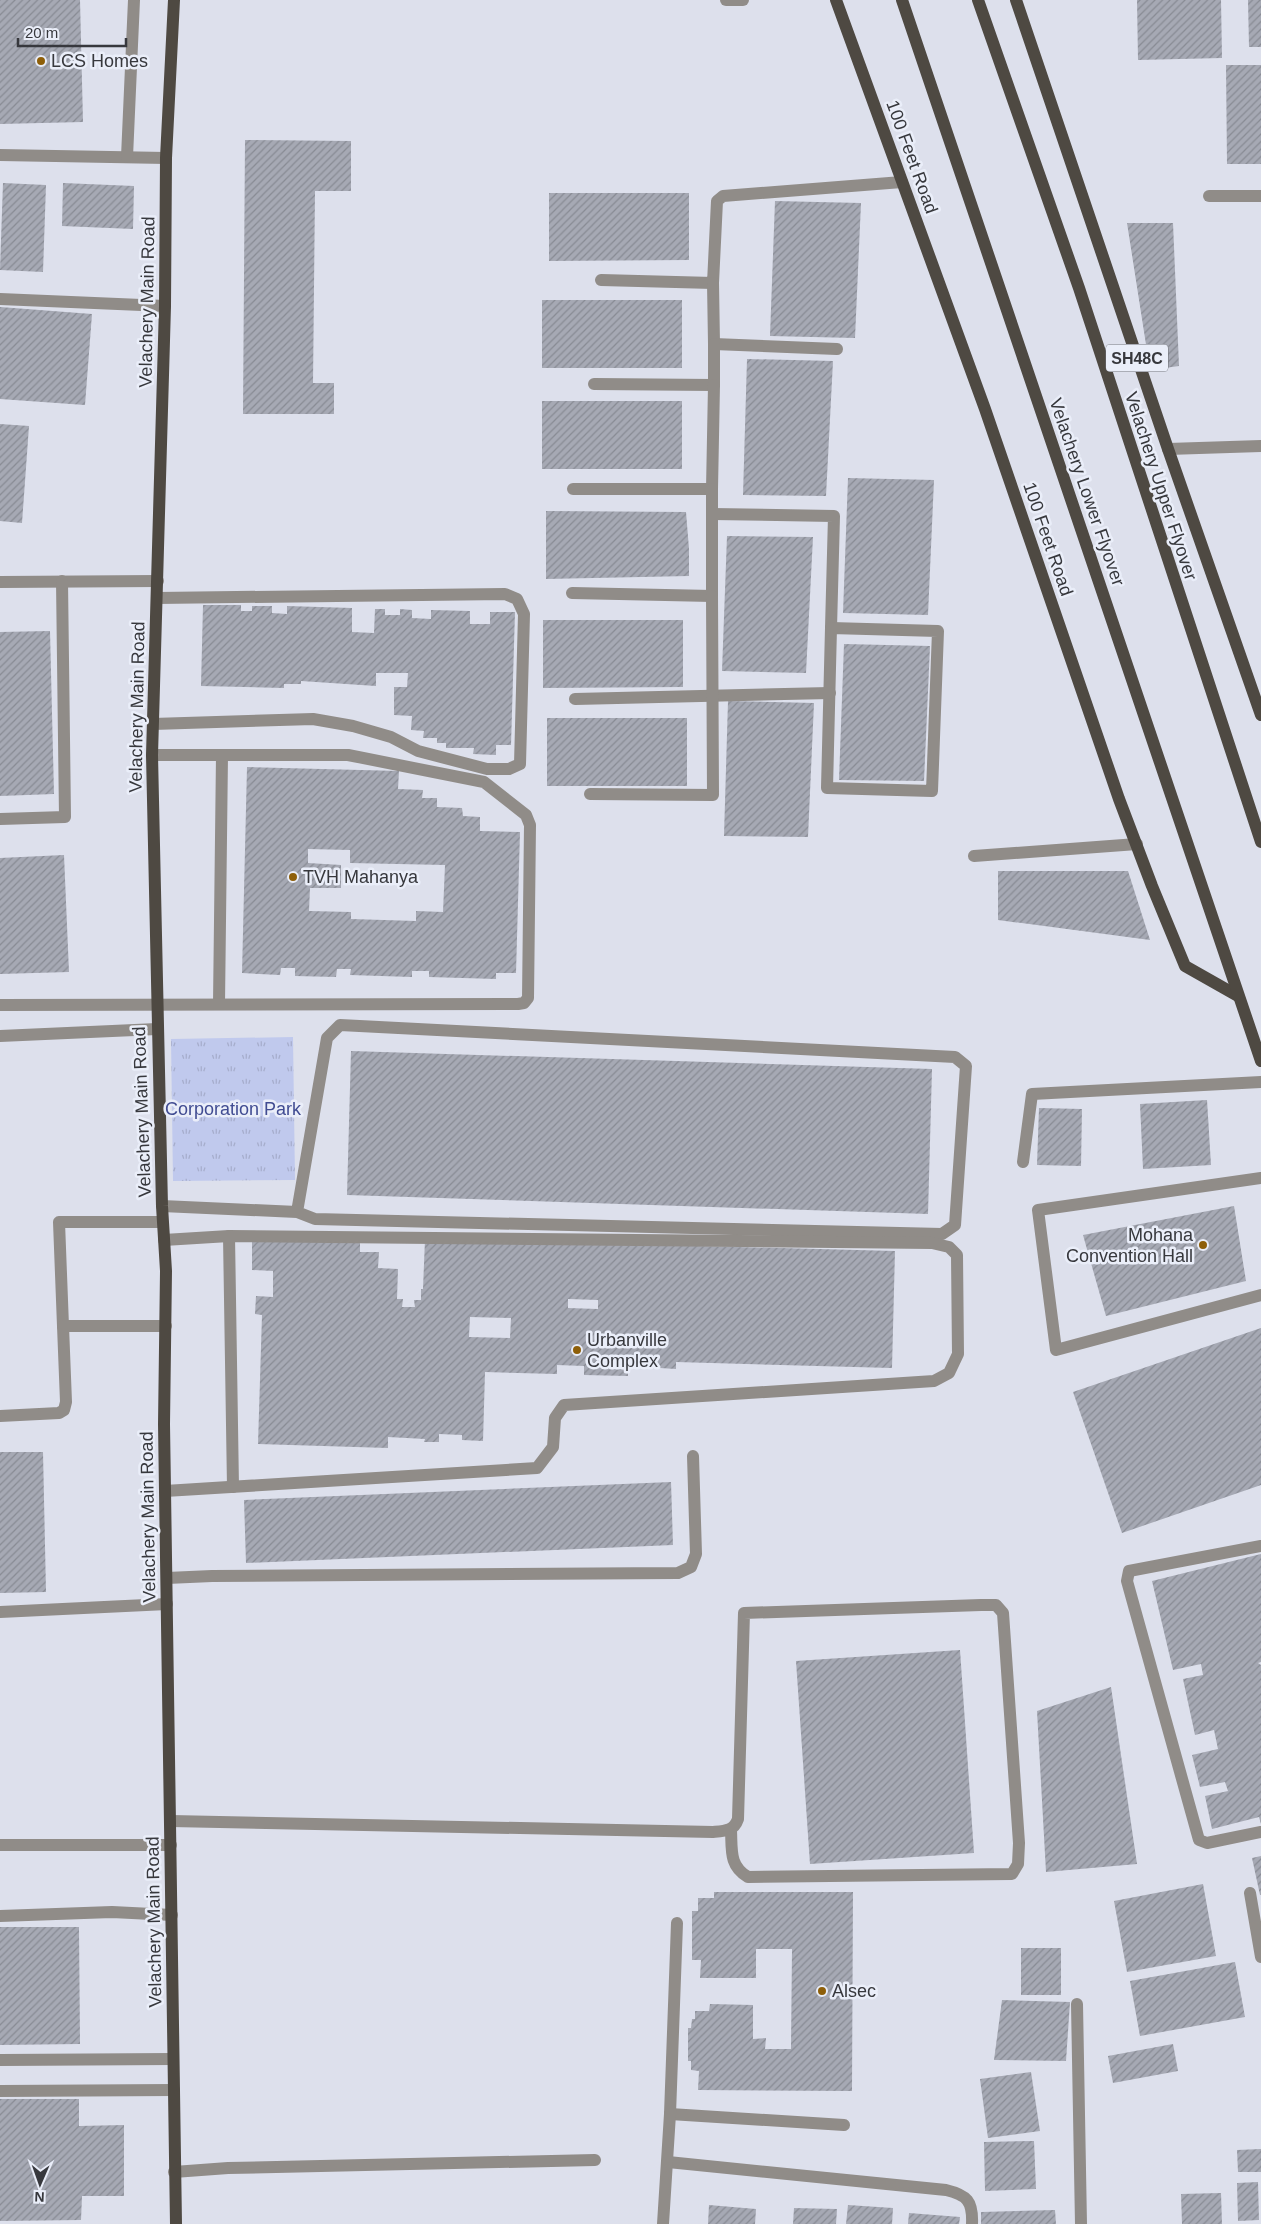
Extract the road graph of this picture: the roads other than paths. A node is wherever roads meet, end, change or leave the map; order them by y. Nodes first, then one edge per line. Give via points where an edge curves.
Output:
1 (134, 0) edge
2 (174, 0) edge
3 (726, 0) edge
4 (743, 0) edge
5 (836, 0) edge
6 (902, 0) edge
7 (978, 0) edge
8 (1016, 0) edge
9 (0, 156) edge
10 (126, 157) junction
11 (166, 158) junction
12 (902, 182) junction
13 (1209, 196) dead end
14 (1261, 196) edge
15 (601, 280) dead end
16 (713, 283) junction
17 (0, 299) edge
18 (165, 306) junction
19 (714, 344) junction
20 (837, 349) dead end
21 (594, 384) dead end
22 (714, 385) junction
23 (1261, 446) edge
24 (1168, 449) junction
25 (572, 489) dead end
26 (712, 489) junction
27 (712, 514) junction
28 (158, 580) junction
29 (62, 581) junction
30 (0, 582) edge
31 (572, 593) dead end
32 (712, 596) junction
33 (157, 598) junction
34 (831, 628) junction
35 (830, 693) junction
36 (712, 696) junction
37 (574, 699) dead end
38 (1261, 715) edge
39 (153, 724) junction
40 (152, 755) junction
41 (222, 755) junction
42 (590, 794) dead end
43 (0, 819) edge
44 (1261, 842) edge
45 (1137, 844) junction
46 (974, 856) dead end
47 (1238, 996) junction
48 (219, 1004) junction
49 (0, 1005) edge
50 (156, 1006) junction
51 (157, 1029) junction
52 (0, 1036) edge
53 (1261, 1061) edge
54 (1261, 1082) edge
55 (1023, 1162) dead end
56 (1261, 1178) edge
57 (162, 1206) junction
58 (297, 1212) junction
59 (162, 1222) junction
60 (229, 1236) junction
61 (164, 1240) junction
62 (1261, 1295) edge
63 (63, 1326) junction
64 (166, 1326) junction
65 (0, 1416) edge
66 (693, 1456) dead end
67 (233, 1487) junction
68 (165, 1491) junction
69 (1261, 1546) edge
70 (167, 1578) junction
71 (167, 1604) junction
72 (0, 1612) edge
73 (171, 1821) junction
74 (731, 1830) junction
75 (1261, 1832) edge
76 (0, 1845) edge
77 (171, 1845) junction
78 (1250, 1893) dead end
79 (172, 1915) junction
80 (0, 1916) edge
81 (677, 1923) dead end
82 (1261, 1956) edge
83 (1078, 2004) dead end
84 (173, 2059) junction
85 (0, 2060) edge
86 (174, 2090) junction
87 (0, 2092) edge
88 (670, 2114) junction
89 (844, 2125) dead end
90 (595, 2160) dead end
91 (668, 2162) junction
92 (174, 2172) junction
93 (176, 2224) edge
94 (663, 2224) edge
95 (972, 2224) edge
96 (1081, 2224) edge

1 - 10 street
2 - 11 main road, Velachery Main Road
3 - 4 street
5 - 12 main road, 100 Feet Road
6 - 47 main road, Velachery Lower Flyover
7 - 44 main road, Velachery Upper Flyover via 1076,278
8 - 24 main road, SH48C
9 - 10 street
10 - 11 street
11 - 18 main road, Velachery Main Road
12 - 16 street via 723,196 717,201
12 - 45 main road, 100 Feet Road
13 - 14 street
15 - 16 street
16 - 19 street
17 - 18 street
18 - 28 main road, Velachery Main Road
19 - 20 street
19 - 22 street
21 - 22 street
22 - 26 street
23 - 24 street
24 - 38 main road, SH48C
25 - 26 street
26 - 27 street
27 - 32 street
27 - 34 street via 834,516
28 - 29 street
28 - 33 main road, Velachery Main Road
29 - 30 street
29 - 43 street via 65,818
31 - 32 street
32 - 36 street
33 - 39 main road, Velachery Main Road
33 - 39 street via 505,594 517,599 524,614 520,764 508,769 487,769 418,751 391,737 313,719
34 - 35 street
34 - 35 street via 938,631 932,791 827,788
35 - 36 street
36 - 37 street
36 - 42 street via 713,795
39 - 40 main road, Velachery Main Road
40 - 41 street
40 - 50 main road, Velachery Main Road
41 - 48 street
41 - 48 street via 348,755 484,782 526,815 530,825 528,998 518,1004
45 - 46 street
45 - 47 main road, 100 Feet Road via 1185,966
47 - 53 main road
48 - 50 street
49 - 50 street
50 - 51 main road, Velachery Main Road
51 - 52 street
51 - 57 main road, Velachery Main Road
54 - 55 street via 1032,1094
56 - 62 street via 1038,1210 1056,1350
57 - 58 street
57 - 59 main road, Velachery Main Road
58 - 58 street via 315,1219 942,1234 955,1225 966,1066 955,1057 340,1025 327,1038
59 - 61 main road, Velachery Main Road
59 - 63 street via 59,1222
60 - 61 street
60 - 67 street
60 - 67 street via 932,1243 949,1247 957,1255 958,1354 948,1373 934,1381 564,1406 555,1418 553,1447 537,1468
61 - 64 main road, Velachery Main Road
63 - 64 street
63 - 65 street via 64,1410 59,1413
64 - 68 main road, Velachery Main Road
66 - 70 street via 696,1554 690,1567 678,1573
67 - 68 street
68 - 70 main road, Velachery Main Road
69 - 75 street via 1129,1571 1127,1582 1199,1840 1207,1843
70 - 71 main road, Velachery Main Road
71 - 72 street
71 - 73 main road, Velachery Main Road
73 - 74 street
73 - 77 main road, Velachery Main Road
74 - 74 street via 738,1819 744,1613 981,1605 996,1606 1003,1613 1019,1843 1018,1864 1012,1874 748,1877 738,1871 733,1861
76 - 77 street
77 - 79 main road, Velachery Main Road
78 - 82 street
79 - 80 street via 112,1912
79 - 84 main road, Velachery Main Road
81 - 88 street
83 - 96 street
84 - 85 street
84 - 86 main road, Velachery Main Road
86 - 87 street
86 - 92 main road, Velachery Main Road
88 - 89 street
88 - 91 street
90 - 92 street
91 - 94 street
91 - 95 street via 946,2190 961,2194 968,2200
92 - 93 main road, Velachery Main Road

